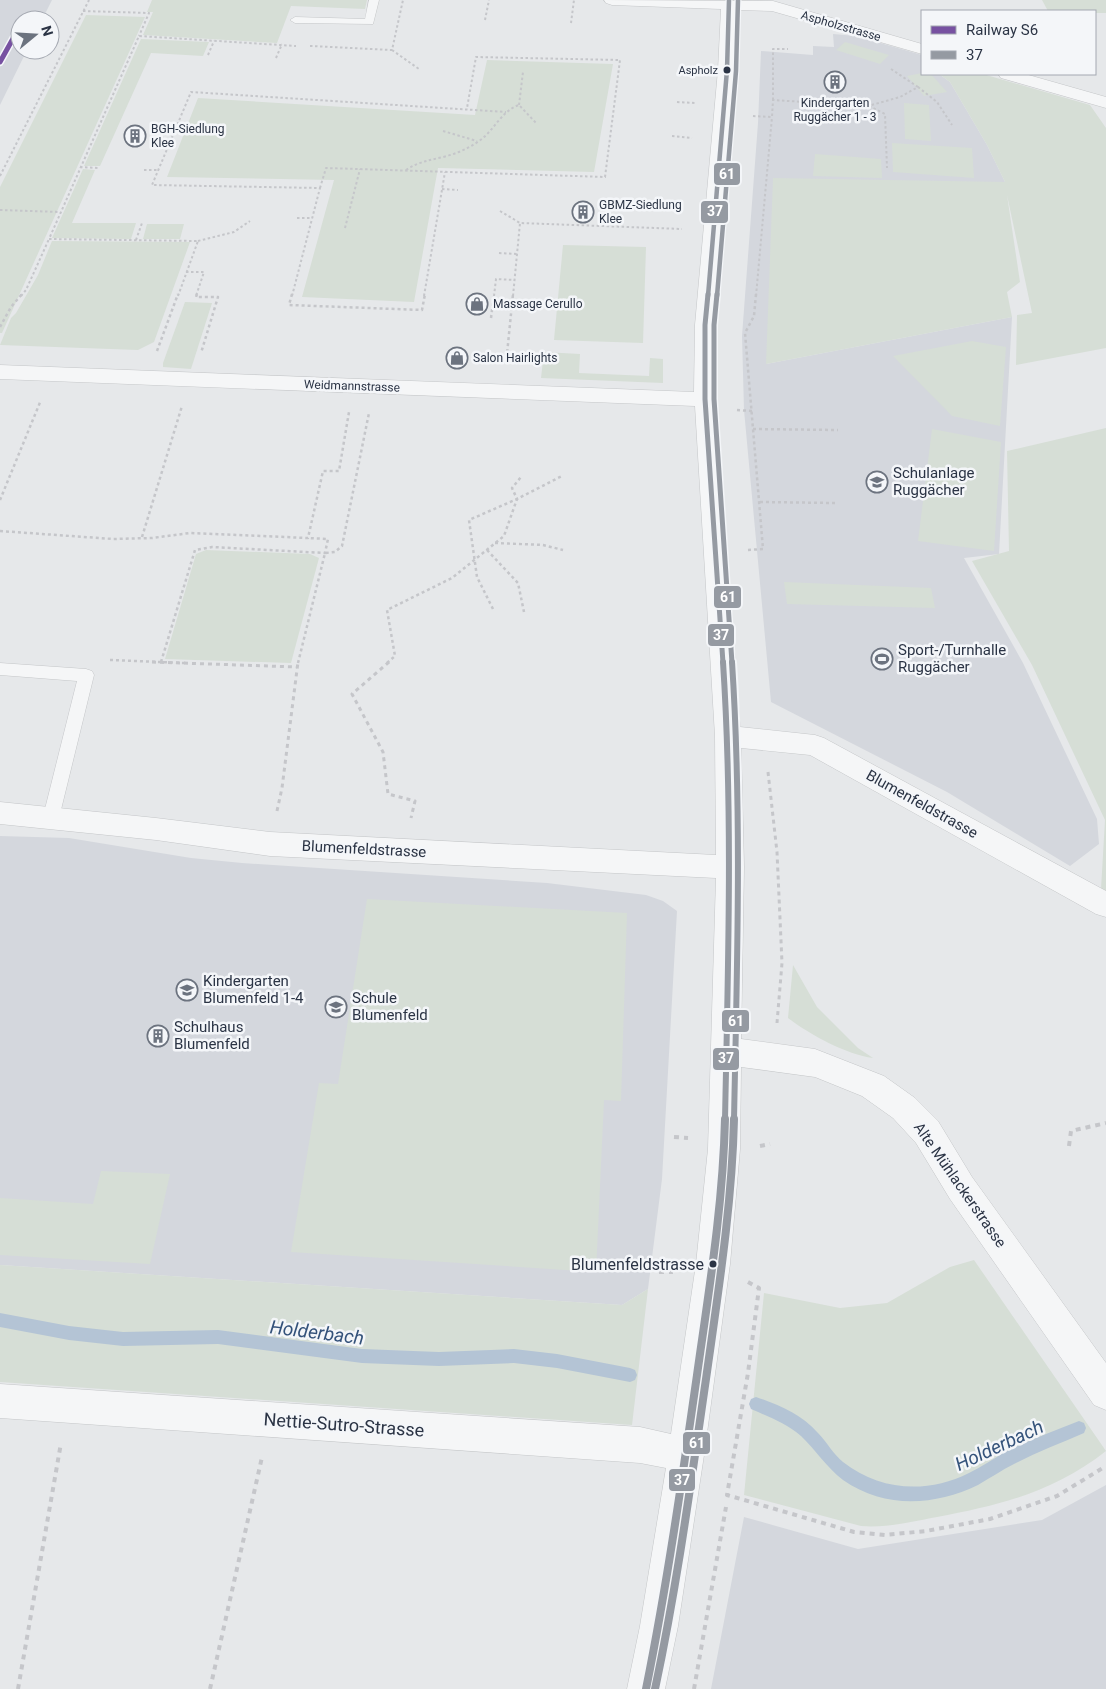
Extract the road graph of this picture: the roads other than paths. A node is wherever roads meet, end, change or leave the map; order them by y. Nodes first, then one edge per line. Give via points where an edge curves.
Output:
1 (374, 0) edge
2 (612, 0) edge
3 (729, 2) edge
4 (296, 20) dead end
5 (921, 49) edge
6 (1010, 75) edge
7 (1106, 103) edge
8 (0, 372) edge
9 (705, 399) junction
10 (0, 669) edge
11 (728, 736) junction
12 (0, 813) edge
13 (52, 817) junction
14 (730, 867) junction
15 (1106, 905) edge
16 (727, 1051) junction
17 (1106, 1393) edge
18 (0, 1401) edge
19 (686, 1456) junction
20 (646, 1689) edge

1 - 4 lane via 368,22
2 - 3 street, Aspholzstrasse
3 - 5 street, Aspholzstrasse via 772,6
3 - 9 street via 727,70 705,325
6 - 7 street
8 - 9 street, Weidmannstrasse
9 - 11 street
10 - 13 lane via 86,675
11 - 14 street
11 - 15 street, Blumenfeldstrasse via 815,745
12 - 13 street, Blumenfeldstrasse
13 - 14 street, Blumenfeldstrasse via 270,844
14 - 16 street
16 - 17 street, Alte Mühlackerstrasse via 815,1063 873,1086 904,1108 927,1132 961,1188
16 - 19 street via 724,1149 714,1255
18 - 19 street, Nettie-Sutro-Strasse via 640,1445
19 - 20 street via 660,1626

